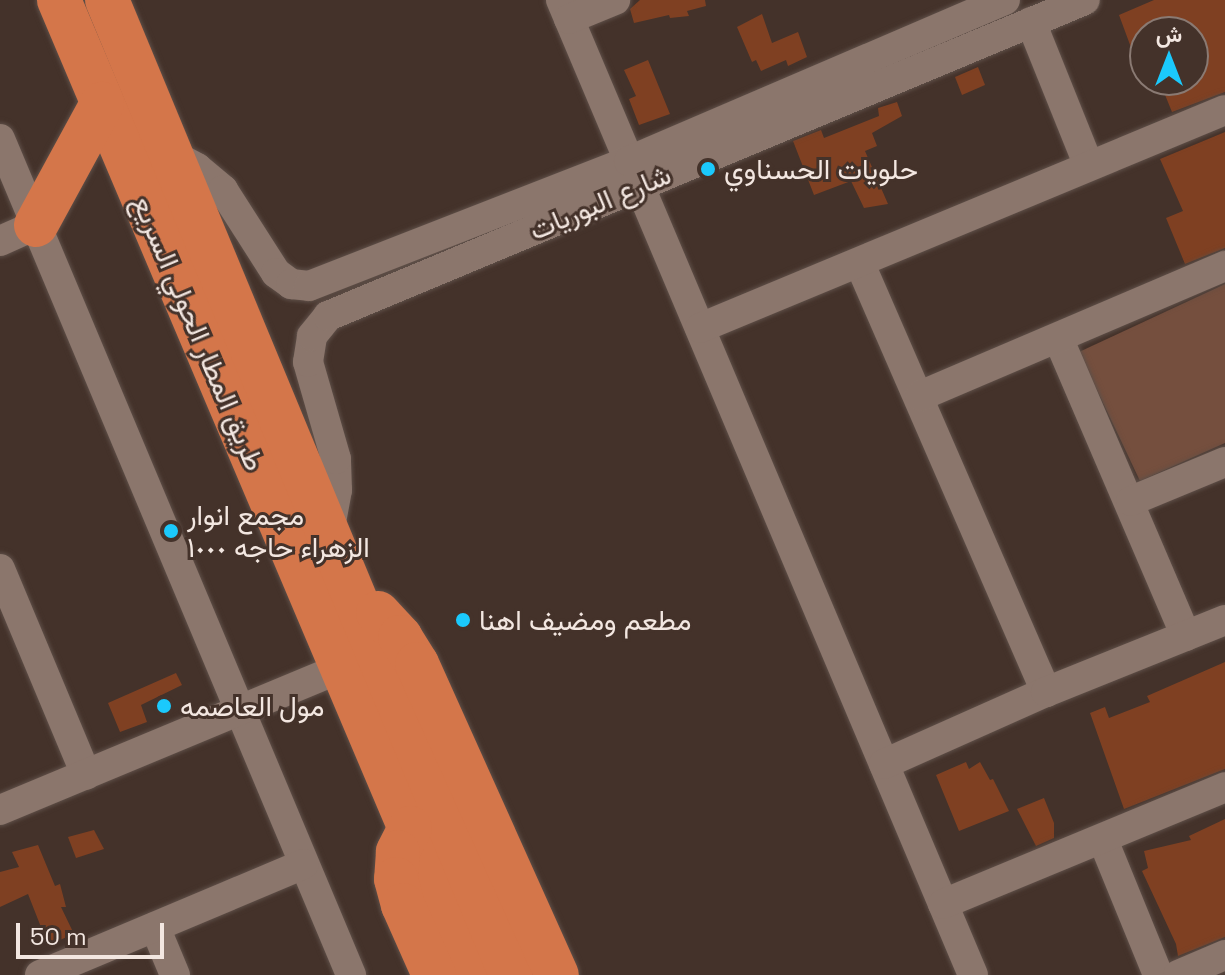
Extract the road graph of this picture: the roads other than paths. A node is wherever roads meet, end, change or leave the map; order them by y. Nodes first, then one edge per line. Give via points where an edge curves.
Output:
1 (59, 0) edge
2 (107, 0) edge
3 (615, 0) edge
4 (1085, 0) edge
5 (997, 2) edge
6 (565, 9) edge
7 (1031, 22) junction
8 (102, 104) junction
9 (1225, 110) edge
10 (0, 139) edge
11 (169, 153) junction
12 (1089, 166) junction
13 (634, 173) junction
14 (18, 233) edge
15 (860, 264) junction
16 (1225, 266) edge
17 (700, 328) junction
18 (1059, 340) junction
19 (920, 396) junction
20 (1225, 462) edge
21 (1131, 501) junction
22 (329, 535) junction
23 (0, 569) edge
24 (354, 595) junction
25 (1225, 620) edge
26 (10, 628) edge
27 (1186, 636) junction
28 (341, 668) junction
29 (1046, 692) junction
30 (238, 709) junction
31 (884, 764) junction
32 (86, 775) junction
33 (1225, 787) edge
34 (0, 810) edge
35 (410, 828) junction
36 (1103, 840) junction
37 (304, 864) junction
38 (943, 904) junction
39 (155, 927) junction
40 (1225, 955) edge
41 (40, 975) edge
42 (175, 975) edge
43 (351, 975) edge
44 (434, 975) edge
45 (472, 975) edge
46 (511, 975) edge
47 (557, 975) edge
48 (973, 975) edge
49 (1158, 975) edge
50 (1178, 975) edge

1 - 8 highway, طريق المطار الحولي السريع
2 - 11 highway, طريق المطار الحولي السريع
3 - 6 street
4 - 7 street, شارع البوريات
5 - 13 street, شارع البوريات
6 - 13 street
7 - 12 street
7 - 13 street, شارع البوريات
8 - 14 highway
8 - 28 highway, طريق المطار الحولي السريع
9 - 12 street
10 - 14 street
11 - 13 street, شارع البوريات via 223,190 276,273 300,286
11 - 22 highway, طريق المطار الحولي السريع
12 - 15 street
13 - 17 street
13 - 22 street, شارع البوريات via 339,310 319,325 308,362 336,459
14 - 30 street
15 - 17 street
15 - 19 street
16 - 18 street
17 - 31 street
18 - 19 street
18 - 21 street
19 - 29 street
20 - 21 street
21 - 27 street
22 - 24 highway, طريق المطار الحولي السريع
23 - 26 street
24 - 46 highway, طريق المطار الحولي السريع
24 - 47 highway via 389,626 417,664
25 - 27 street
26 - 32 street
27 - 29 street
28 - 30 street
28 - 35 highway, طريق المطار الحولي السريع
29 - 31 street
30 - 32 street
30 - 37 street
31 - 38 street
32 - 34 street
33 - 36 street
35 - 44 highway via 398,852 396,879
35 - 45 highway, طريق المطار الحولي السريع
36 - 38 street
36 - 49 street
37 - 39 street
37 - 43 street
38 - 48 street
39 - 41 street
39 - 42 street
40 - 50 street

